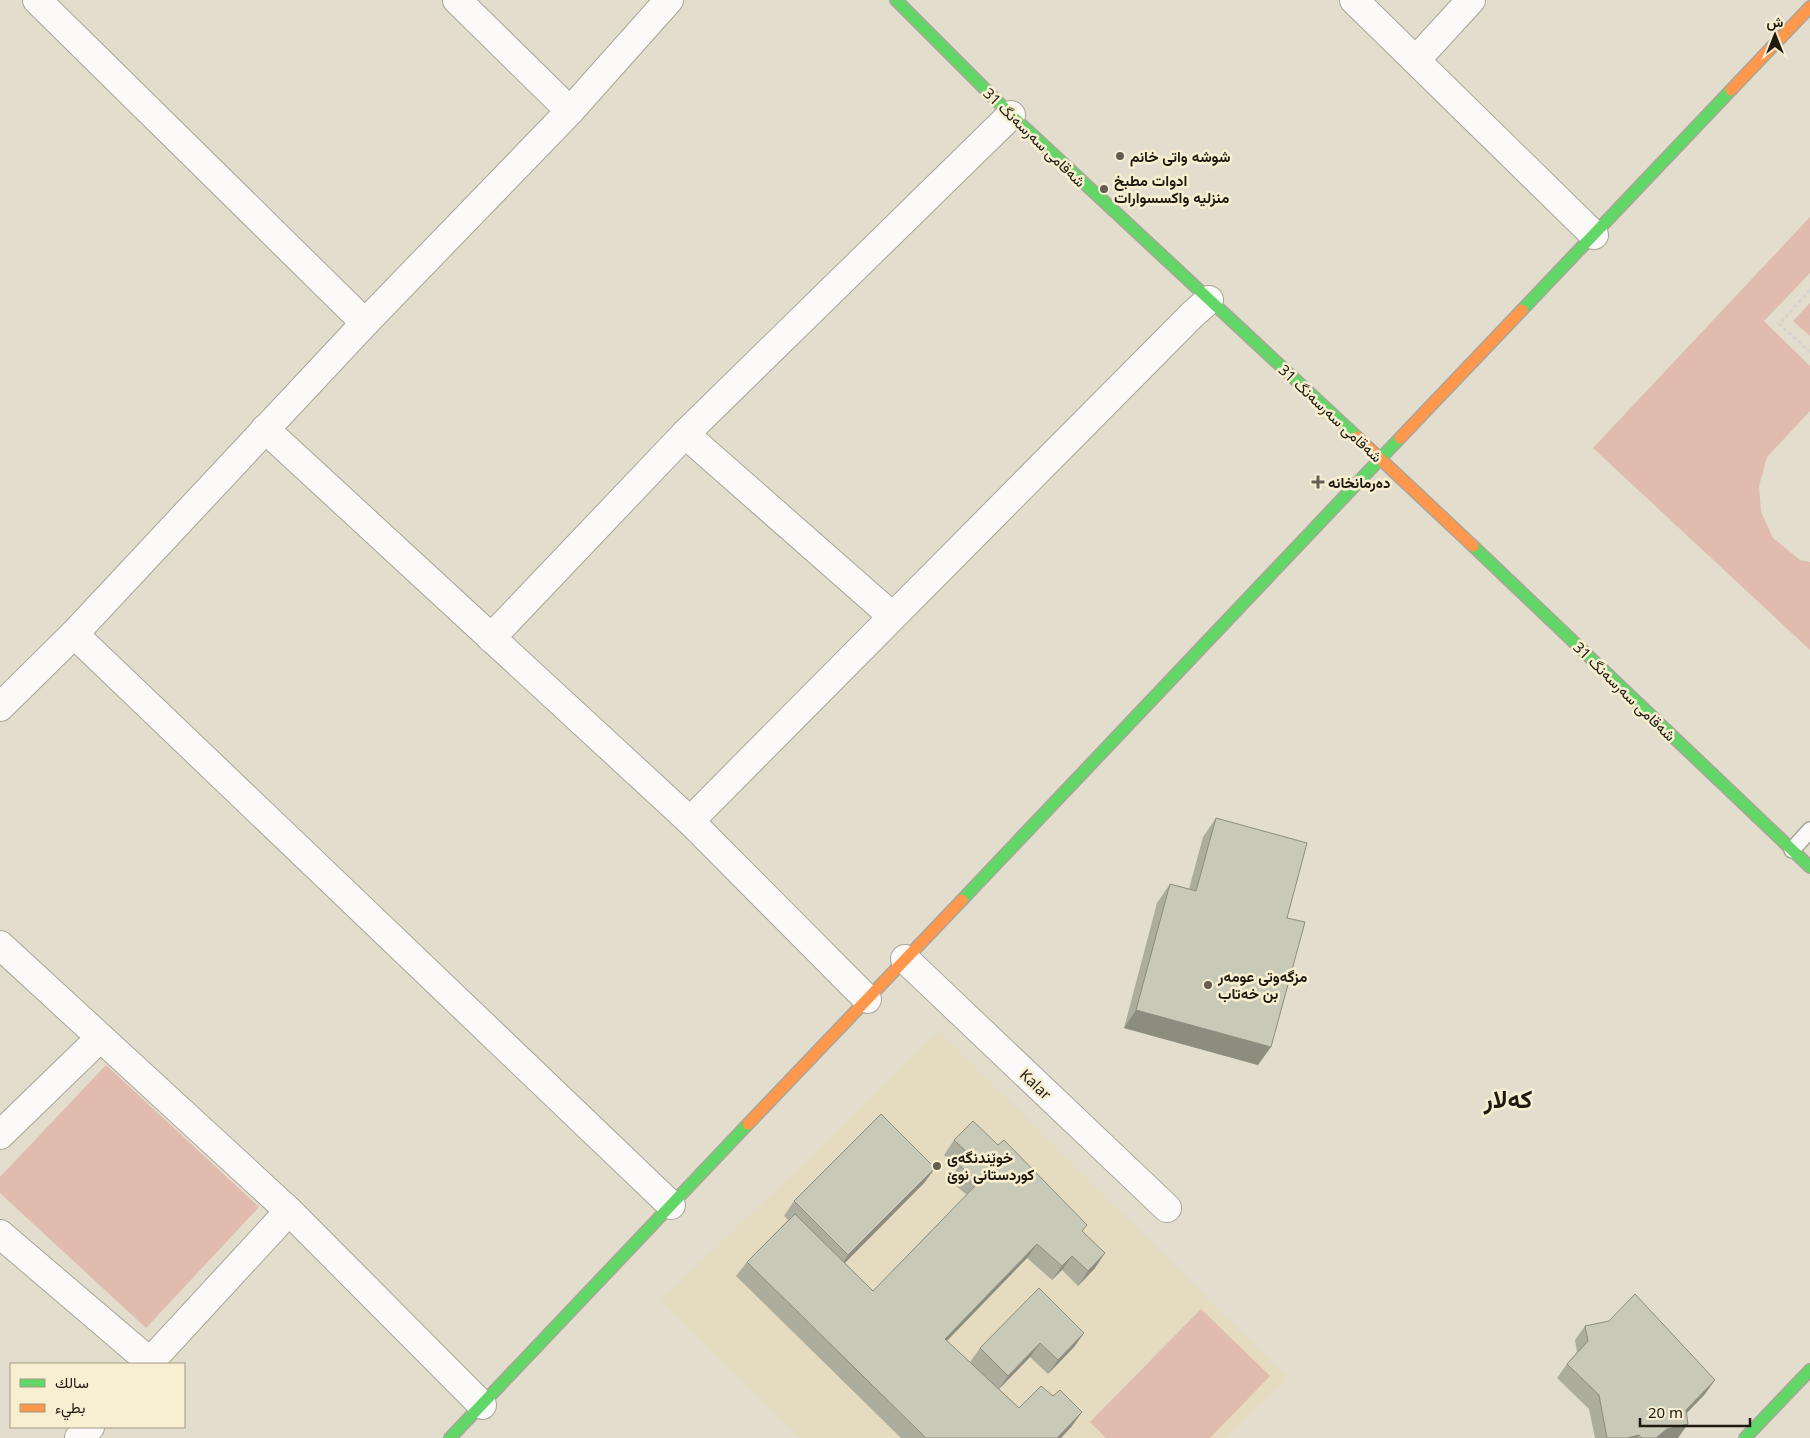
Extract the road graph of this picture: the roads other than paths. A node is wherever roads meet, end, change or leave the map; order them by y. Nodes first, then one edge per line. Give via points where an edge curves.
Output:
1 (37, 0) edge
2 (457, 0) edge
3 (668, 0) edge
4 (896, 0) edge
5 (1354, 0) edge
6 (1471, 0) edge
7 (1810, 7) edge
8 (1416, 60) junction
9 (570, 111) junction
10 (1011, 115) junction
11 (1594, 234) junction
12 (1209, 300) junction
13 (365, 323) junction
14 (265, 429) junction
15 (685, 434) junction
16 (1380, 459) junction
17 (892, 616) junction
18 (74, 634) junction
19 (491, 638) junction
20 (0, 707) edge
21 (690, 821) junction
22 (1810, 830) edge
23 (1792, 850) junction
24 (1810, 867) edge
25 (0, 945) edge
26 (906, 959) junction
27 (867, 999) junction
28 (100, 1038) junction
29 (0, 1135) edge
30 (671, 1205) junction
31 (1167, 1208) dead end
32 (289, 1212) junction
33 (0, 1234) edge
34 (149, 1363) edge
35 (1810, 1370) edge
36 (482, 1405) junction
37 (89, 1428) edge
38 (79, 1438) edge
39 (450, 1438) edge
40 (1744, 1438) edge

1 - 13 street
2 - 9 street
3 - 9 street
4 - 10 street, شەقامی سەرسەنگ 31
5 - 8 street
6 - 8 street
7 - 11 street
8 - 11 street
9 - 13 street
10 - 12 street, شەقامی سەرسەنگ 31
10 - 15 street
11 - 16 street
12 - 16 street, شەقامی سەرسەنگ 31
12 - 17 street
13 - 14 street
14 - 18 street
14 - 19 street
15 - 17 street
15 - 19 street
16 - 23 street, شەقامی سەرسەنگ 31
16 - 26 street
17 - 21 street
18 - 20 street
18 - 30 street
19 - 21 street
21 - 27 street
22 - 23 lane
23 - 24 street, شەقامی سەرسەنگ 31
25 - 28 street
26 - 27 street
26 - 31 street, Kalar
27 - 30 street
28 - 29 street
28 - 32 street
30 - 36 street
32 - 34 street
32 - 36 street
33 - 34 street
35 - 40 street
36 - 39 street
37 - 38 street

